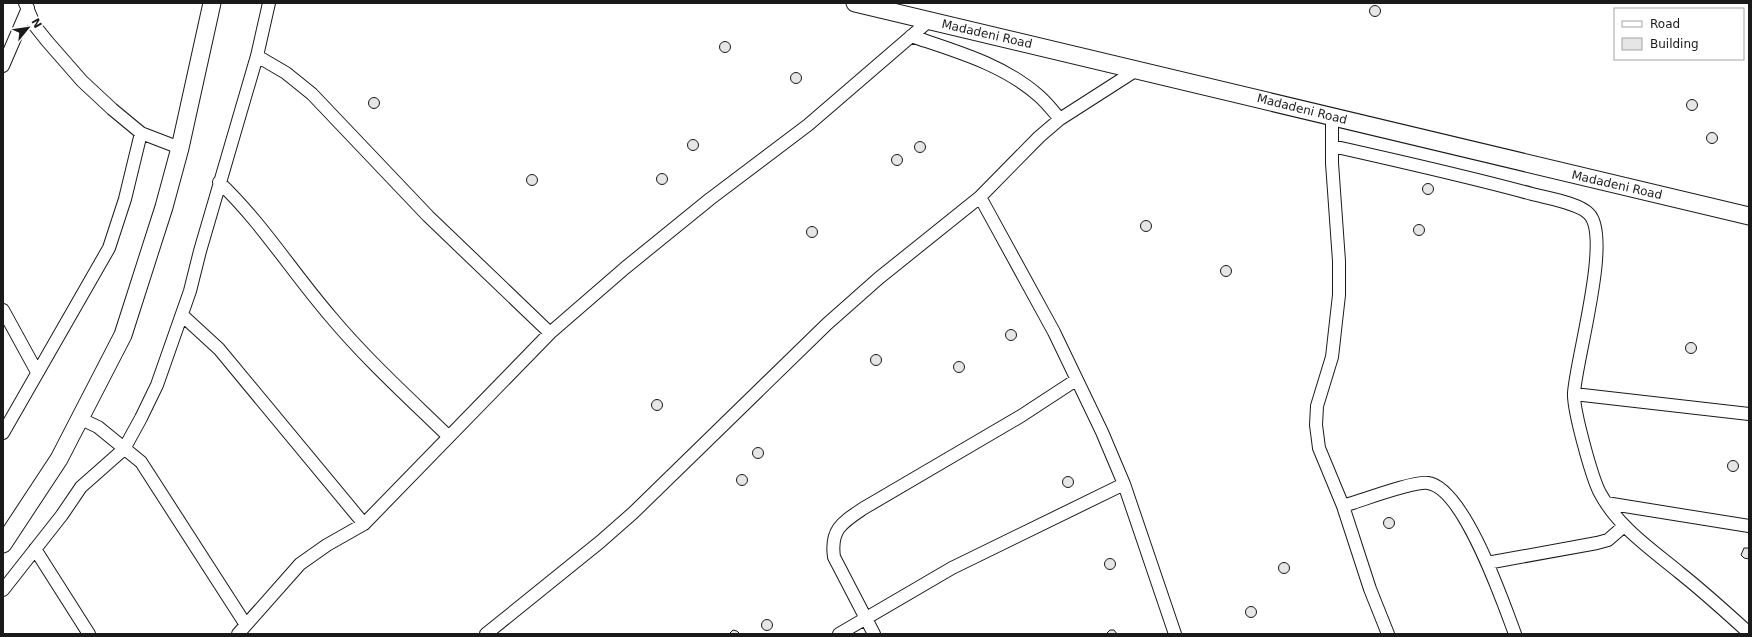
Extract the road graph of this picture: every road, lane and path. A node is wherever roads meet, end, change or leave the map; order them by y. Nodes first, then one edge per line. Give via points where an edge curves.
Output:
1 (212, 3) edge
2 (269, 3) edge
3 (855, 3) edge
4 (26, 6) edge
5 (910, 9) edge
6 (930, 20) junction
7 (911, 36) junction
8 (257, 56) junction
9 (3, 66) edge
10 (1138, 69) junction
11 (1332, 117) junction
12 (1060, 118) junction
13 (141, 133) junction
14 (1332, 146) junction
15 (180, 148) junction
16 (219, 182) junction
17 (980, 198) junction
18 (1749, 216) edge
19 (3, 310) edge
20 (182, 315) junction
21 (550, 333) junction
22 (38, 372) junction
23 (1076, 380) junction
24 (1574, 394) junction
25 (1749, 414) edge
26 (81, 418) junction
27 (3, 433) edge
28 (448, 436) junction
29 (124, 449) junction
30 (1124, 484) junction
31 (1606, 503) junction
32 (1343, 506) junction
33 (364, 524) junction
34 (1624, 526) junction
35 (1749, 526) edge
36 (3, 544) edge
37 (35, 549) junction
38 (1487, 562) junction
39 (3, 590) edge
40 (867, 618) junction
41 (242, 629) edge
42 (1749, 633) edge
43 (89, 634) edge
44 (486, 634) edge
45 (839, 634) edge
46 (874, 634) edge
47 (1176, 634) edge
48 (1388, 634) edge
49 (1515, 634) edge

1 - 15 street
2 - 8 street
3 - 5 street, Madadeni Road
4 - 9 street
4 - 13 street via 35,26 82,81
5 - 6 street, Madadeni Road
6 - 7 street
6 - 10 street, Madadeni Road
7 - 12 street via 970,56 996,68 1039,96
7 - 21 street via 808,125 710,199
8 - 16 street
8 - 21 street via 286,73 312,94 428,216
10 - 11 street, Madadeni Road
10 - 12 street
11 - 14 street
11 - 18 street, Madadeni Road
12 - 17 street via 1038,137
13 - 15 street
13 - 22 street via 125,199 109,248
14 - 24 street via 1453,172 1562,202 1590,214 1597,234 1596,254
14 - 32 street via 1339,295 1332,357 1317,406 1316,425 1319,448
15 - 26 street via 123,336
16 - 20 street
16 - 28 street via 243,205 330,317
17 - 23 street via 1051,326
17 - 44 street via 879,278 600,542
19 - 22 street
20 - 29 street via 157,385
20 - 33 street via 219,349
21 - 28 street
22 - 27 street
23 - 30 street
23 - 40 street via 840,525 832,544 834,557
24 - 25 street
24 - 31 street via 1579,424 1594,476
26 - 29 street via 98,427
26 - 36 street via 42,486
28 - 33 street
29 - 37 street via 81,486
29 - 41 street via 133,453 149,472
30 - 40 street via 952,568
30 - 47 street
31 - 34 street
31 - 35 street
32 - 38 street via 1412,485 1428,483 1454,500
32 - 48 street via 1370,589
33 - 41 street via 300,564
34 - 38 street via 1608,540 1597,543
34 - 42 street
37 - 39 street
37 - 43 street
38 - 49 street
40 - 45 street
40 - 46 street

